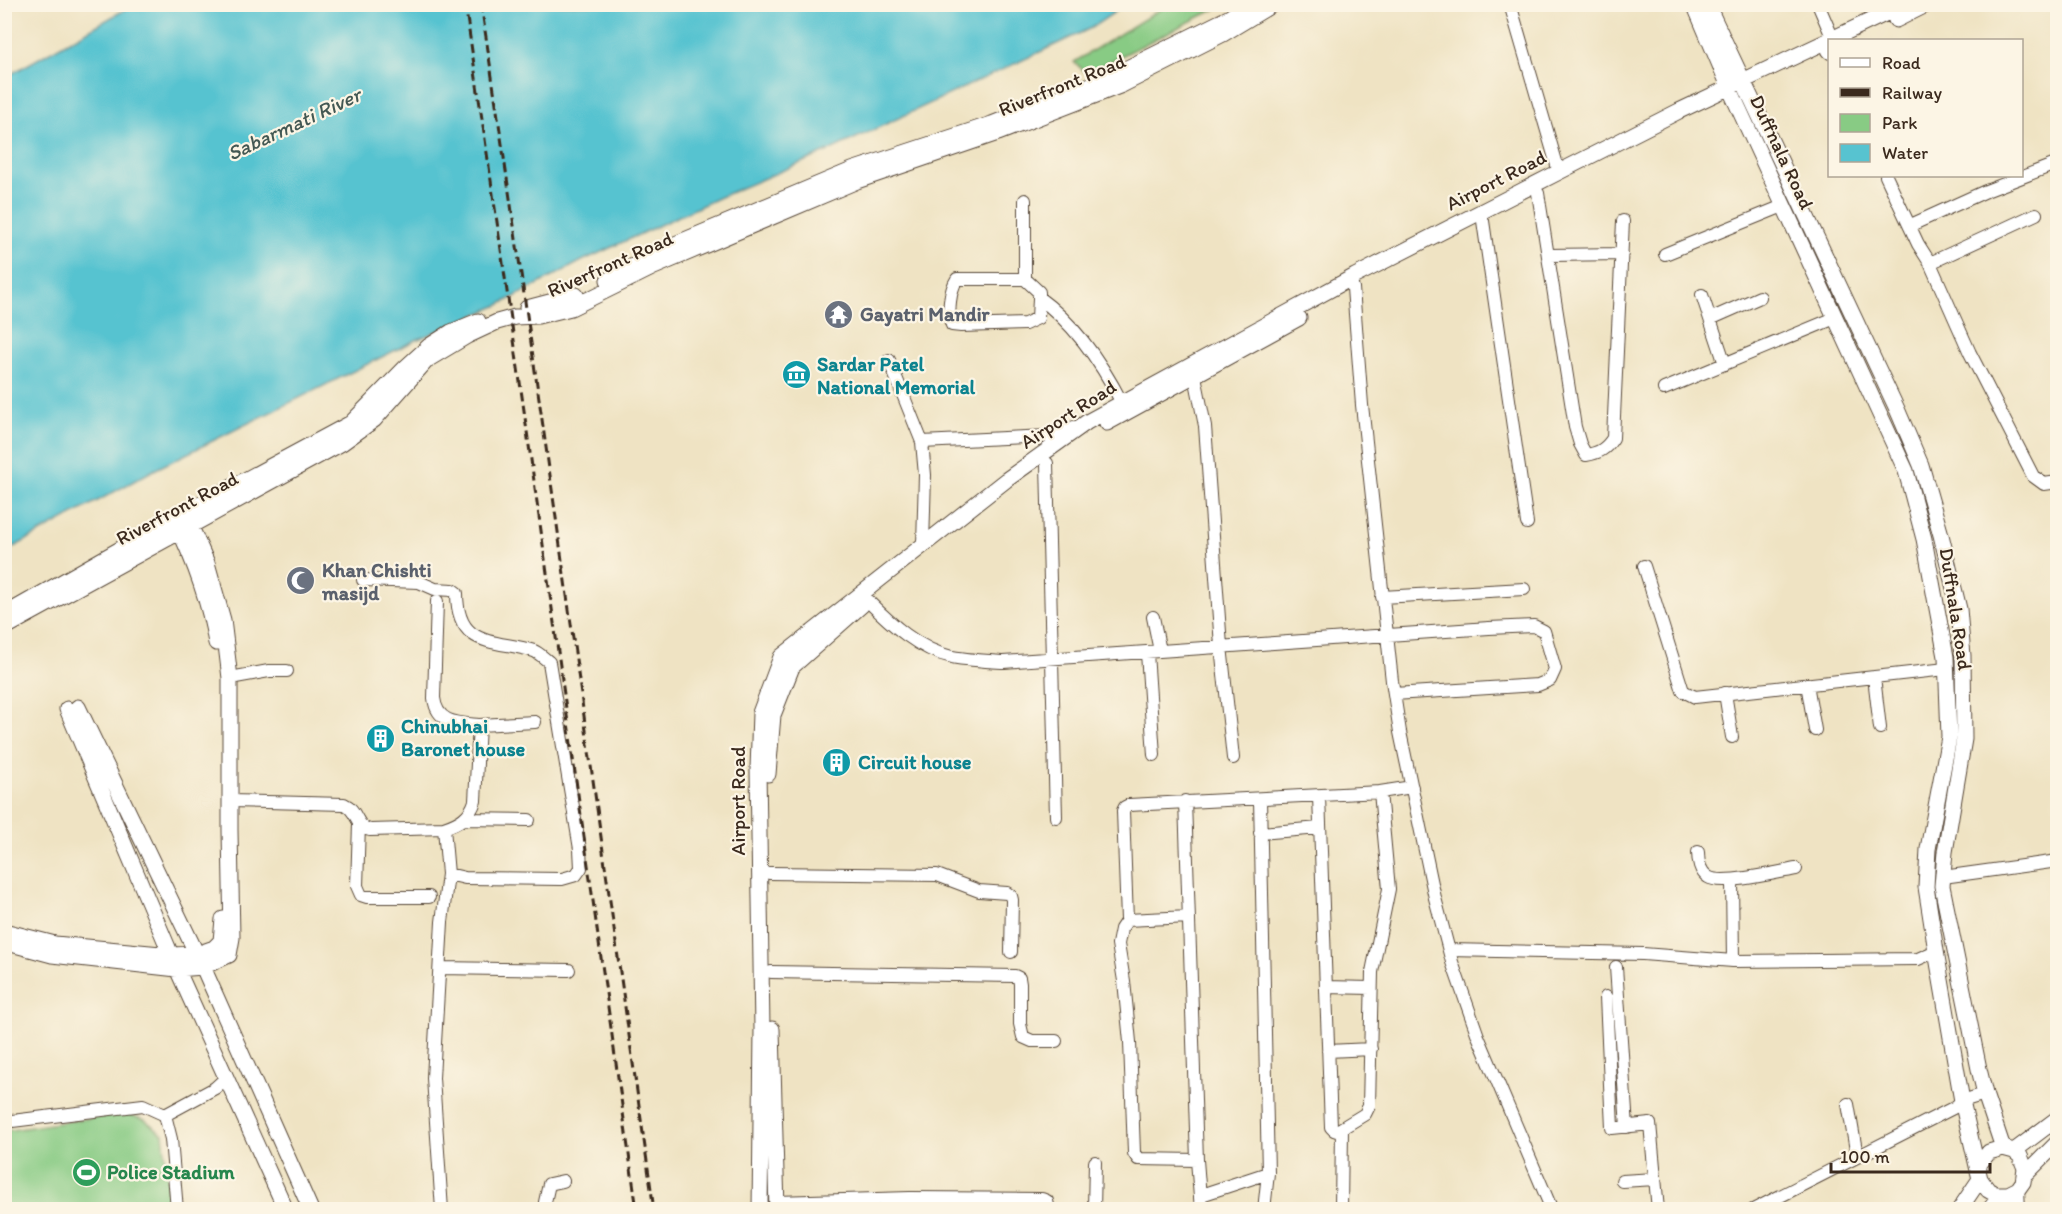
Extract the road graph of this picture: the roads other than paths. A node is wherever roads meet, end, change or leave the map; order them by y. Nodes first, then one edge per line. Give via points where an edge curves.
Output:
1 (1249, 4) edge
2 (1273, 4) edge
3 (1510, 4) edge
4 (1694, 4) edge
5 (1707, 4) edge
6 (1818, 4) edge
7 (1906, 4) edge
8 (1928, 4) edge
9 (1846, 39) edge
10 (1853, 39) edge
11 (1828, 41) edge
12 (1828, 49) edge
13 (1737, 88) junction
14 (1559, 172) junction
15 (2058, 174) edge
16 (1887, 177) edge
17 (2022, 177) edge
18 (2023, 177) edge
19 (1538, 193) junction
20 (1025, 200) dead end
21 (1783, 206) junction
22 (2036, 214) dead end
23 (1483, 221) junction
24 (1623, 221) dead end
25 (1911, 225) junction
26 (1622, 254) junction
27 (1549, 255) junction
28 (1665, 255) dead end
29 (1930, 263) junction
30 (1025, 279) junction
31 (1351, 284) junction
32 (1702, 295) dead end
33 (1760, 297) dead end
34 (1039, 298) junction
35 (1835, 318) junction
36 (1710, 319) junction
37 (889, 360) dead end
38 (1725, 364) junction
39 (1195, 376) junction
40 (1664, 389) dead end
41 (1122, 403) junction
42 (1087, 423) junction
43 (922, 442) junction
44 (1047, 463) junction
45 (2058, 482) edge
46 (182, 522) junction
47 (1527, 523) dead end
48 (923, 544) junction
49 (1644, 566) dead end
50 (363, 580) dead end
51 (1524, 589) dead end
52 (1382, 597) junction
53 (437, 601) dead end
54 (868, 601) junction
55 (4, 615) edge
56 (1153, 617) dead end
57 (4, 628) edge
58 (1387, 636) junction
59 (1221, 646) junction
60 (1160, 651) junction
61 (1147, 653) junction
62 (1053, 659) junction
63 (1946, 669) junction
64 (287, 671) dead end
65 (1874, 677) junction
66 (230, 678) junction
67 (1807, 684) junction
68 (1725, 693) junction
69 (1394, 694) junction
70 (535, 722) dead end
71 (479, 725) junction
72 (1880, 728) dead end
73 (1815, 729) dead end
74 (1732, 737) dead end
75 (1154, 755) dead end
76 (1233, 758) dead end
77 (1412, 787) junction
78 (1380, 792) junction
79 (1319, 796) junction
80 (1260, 799) junction
81 (230, 801) junction
82 (1185, 801) junction
83 (1056, 817) dead end
84 (464, 819) junction
85 (529, 820) dead end
86 (359, 824) junction
87 (444, 828) junction
88 (1320, 828) junction
89 (1260, 833) junction
90 (1698, 852) dead end
91 (2058, 861) edge
92 (1796, 868) dead end
93 (769, 873) junction
94 (448, 874) junction
95 (1942, 877) junction
96 (1732, 880) junction
97 (429, 897) dead end
98 (1189, 917) junction
99 (1127, 920) junction
100 (4, 931) edge
101 (4, 942) edge
102 (1449, 950) junction
103 (1936, 951) junction
104 (1011, 952) dead end
105 (200, 961) junction
106 (1732, 961) junction
107 (174, 962) junction
108 (1616, 967) dead end
109 (440, 968) junction
110 (570, 970) dead end
111 (771, 972) junction
112 (1326, 987) junction
113 (1371, 988) junction
114 (1606, 997) dead end
115 (1056, 1041) dead end
116 (1371, 1049) junction
117 (1328, 1051) junction
118 (227, 1077) junction
119 (1984, 1094) junction
120 (1962, 1101) junction
121 (1848, 1104) dead end
122 (165, 1115) junction
123 (2058, 1118) edge
124 (4, 1122) edge
125 (1627, 1127) junction
126 (1342, 1128) junction
127 (2058, 1142) edge
128 (2009, 1150) junction
129 (1857, 1156) junction
130 (1197, 1160) junction
131 (1095, 1162) dead end
132 (1269, 1173) junction
133 (1979, 1175) junction
134 (1655, 1179) junction
135 (564, 1181) dead end
136 (1622, 1181) dead end
137 (2021, 1182) junction
138 (1200, 1195) junction
139 (2002, 1195) junction
140 (910, 1203) edge
141 (959, 1204) edge
142 (777, 1205) edge
143 (177, 1209) edge
144 (286, 1209) edge
145 (311, 1209) edge
146 (442, 1209) edge
147 (547, 1209) edge
148 (760, 1209) edge
149 (1049, 1209) edge
150 (1094, 1209) edge
151 (1198, 1209) edge
152 (1264, 1209) edge
153 (1341, 1209) edge
154 (1552, 1209) edge
155 (1658, 1209) edge
156 (1753, 1209) edge
157 (1959, 1209) edge
158 (1989, 1209) edge
159 (2019, 1209) edge

1 - 46 main road, Riverfront Road via 1103,80 992,124 852,170 668,247 564,300 505,310 451,332 429,346 351,423
2 - 46 main road, Riverfront Road via 1122,85 857,181 654,267 571,308 515,317 467,336 427,360 374,420 342,443
3 - 14 street
4 - 13 main road
5 - 13 main road
6 - 11 street
7 - 9 main road, Airport Road
8 - 10 main road
12 - 13 main road, Airport Road
13 - 14 main road, Airport Road
13 - 19 main road, Airport Road
13 - 21 main road, Duffnala Road
13 - 95 main road via 1897,409 1921,465 1944,546 1959,609 1964,739
14 - 31 main road, Airport Road
15 - 18 street via 2053,165
16 - 25 street
17 - 25 street
19 - 23 main road, Airport Road
19 - 27 street
20 - 30 street
21 - 28 street
21 - 35 main road, Duffnala Road
22 - 29 street
23 - 31 main road, Airport Road
23 - 47 street
24 - 26 street
25 - 29 street
26 - 27 street
26 - 27 street via 1613,438 1596,454 1586,455 1575,426
29 - 45 street via 1970,353 2033,476 2044,483
30 - 34 street via 1039,292
30 - 34 street via 957,279 953,285 952,325 1032,321 1038,318
31 - 39 main road, Airport Road
31 - 41 main road, Airport Road
31 - 52 street
32 - 36 street
33 - 36 street
34 - 41 street via 1059,312 1106,372
35 - 38 street
35 - 63 main road, Duffnala Road via 1906,471 1924,539
36 - 38 street
37 - 43 street
38 - 40 street
39 - 44 main road, Airport Road via 1093,430
39 - 59 street via 1205,426
41 - 42 main road, Airport Road
42 - 43 street via 1048,436
42 - 48 main road, Airport Road
43 - 48 street
44 - 54 main road, Airport Road
44 - 62 street
46 - 55 main road, Riverfront Road
46 - 57 main road, Riverfront Road
46 - 66 main road via 207,563 223,620
46 - 105 main road via 211,615 221,685 223,930 221,941
48 - 148 main road, Airport Road via 781,657 760,713
49 - 68 street via 1683,691 1695,697
50 - 94 street via 419,582 435,589 453,590 457,593 460,622 471,633 494,644 536,652 549,662 581,868 576,875 562,879 465,878
51 - 52 street
52 - 58 street
53 - 71 street via 437,711 447,719
54 - 62 street via 921,645 950,657 1003,662
54 - 93 main road, Airport Road via 792,667 773,715 768,769
56 - 60 street
58 - 59 street
58 - 69 street
58 - 69 street via 1534,626 1544,631 1555,669 1550,680 1539,685
59 - 60 street
59 - 76 street
60 - 61 street
61 - 62 street
61 - 75 street
62 - 83 street
63 - 65 street
63 - 103 main road, Duffnala Road via 1949,737 1928,849 1926,887
64 - 66 street
65 - 67 street
65 - 72 street
66 - 81 main road
67 - 68 street
67 - 73 street
68 - 74 street
69 - 77 street
70 - 71 street
71 - 84 street via 475,801
77 - 78 street
77 - 102 street
78 - 79 street
78 - 113 street via 1389,889
79 - 80 street
79 - 88 street
80 - 82 street
80 - 89 street
81 - 86 street via 344,804
81 - 105 main road via 231,950 226,958
82 - 98 street
82 - 99 street via 1129,805 1123,811
84 - 85 street
84 - 87 street
86 - 87 street via 370,830
86 - 97 street via 358,892 367,897
87 - 94 street
88 - 89 street
88 - 112 street
89 - 132 street
90 - 96 street via 1698,862 1706,876
91 - 95 street
92 - 96 street
93 - 104 street via 937,875 979,891 1007,893 1012,900
93 - 111 main road, Airport Road
94 - 109 street
95 - 119 main road
96 - 106 street
98 - 99 street
98 - 130 street
99 - 130 street via 1118,944 1130,1042 1136,1158
100 - 107 main road via 55,944
101 - 107 main road via 52,955
102 - 106 street via 1631,954
102 - 154 street via 1478,1036
103 - 106 street via 1917,958
103 - 120 main road, Duffnala Road
105 - 107 main road
105 - 107 main road via 72,708
105 - 145 main road
107 - 118 main road
108 - 125 street
109 - 110 street
109 - 146 street via 433,1078
111 - 115 street via 1015,976 1020,984 1023,1037
111 - 142 main road, Airport Road
112 - 113 street
112 - 117 street
113 - 116 street
114 - 125 street via 1612,1128
116 - 117 street
116 - 126 street via 1368,1110
117 - 126 street via 1331,1127
118 - 122 street via 215,1088
118 - 144 main road
119 - 120 street
119 - 128 main road
120 - 129 street
120 - 133 main road, Duffnala Road
121 - 129 street
122 - 124 street via 143,1105
122 - 143 street
123 - 128 main road
125 - 134 street via 1650,1124
126 - 153 street
127 - 137 main road
128 - 133 main road via 1989,1152 1980,1163
128 - 137 main road via 2023,1162
129 - 156 street
130 - 138 street
131 - 150 street
132 - 138 street
132 - 152 street
133 - 139 main road via 1988,1190
133 - 157 main road
134 - 136 street
134 - 155 street
135 - 147 street via 549,1184
137 - 139 main road
137 - 159 street
138 - 151 street
139 - 158 main road
140 - 141 street
140 - 142 street
141 - 149 street via 1042,1198

